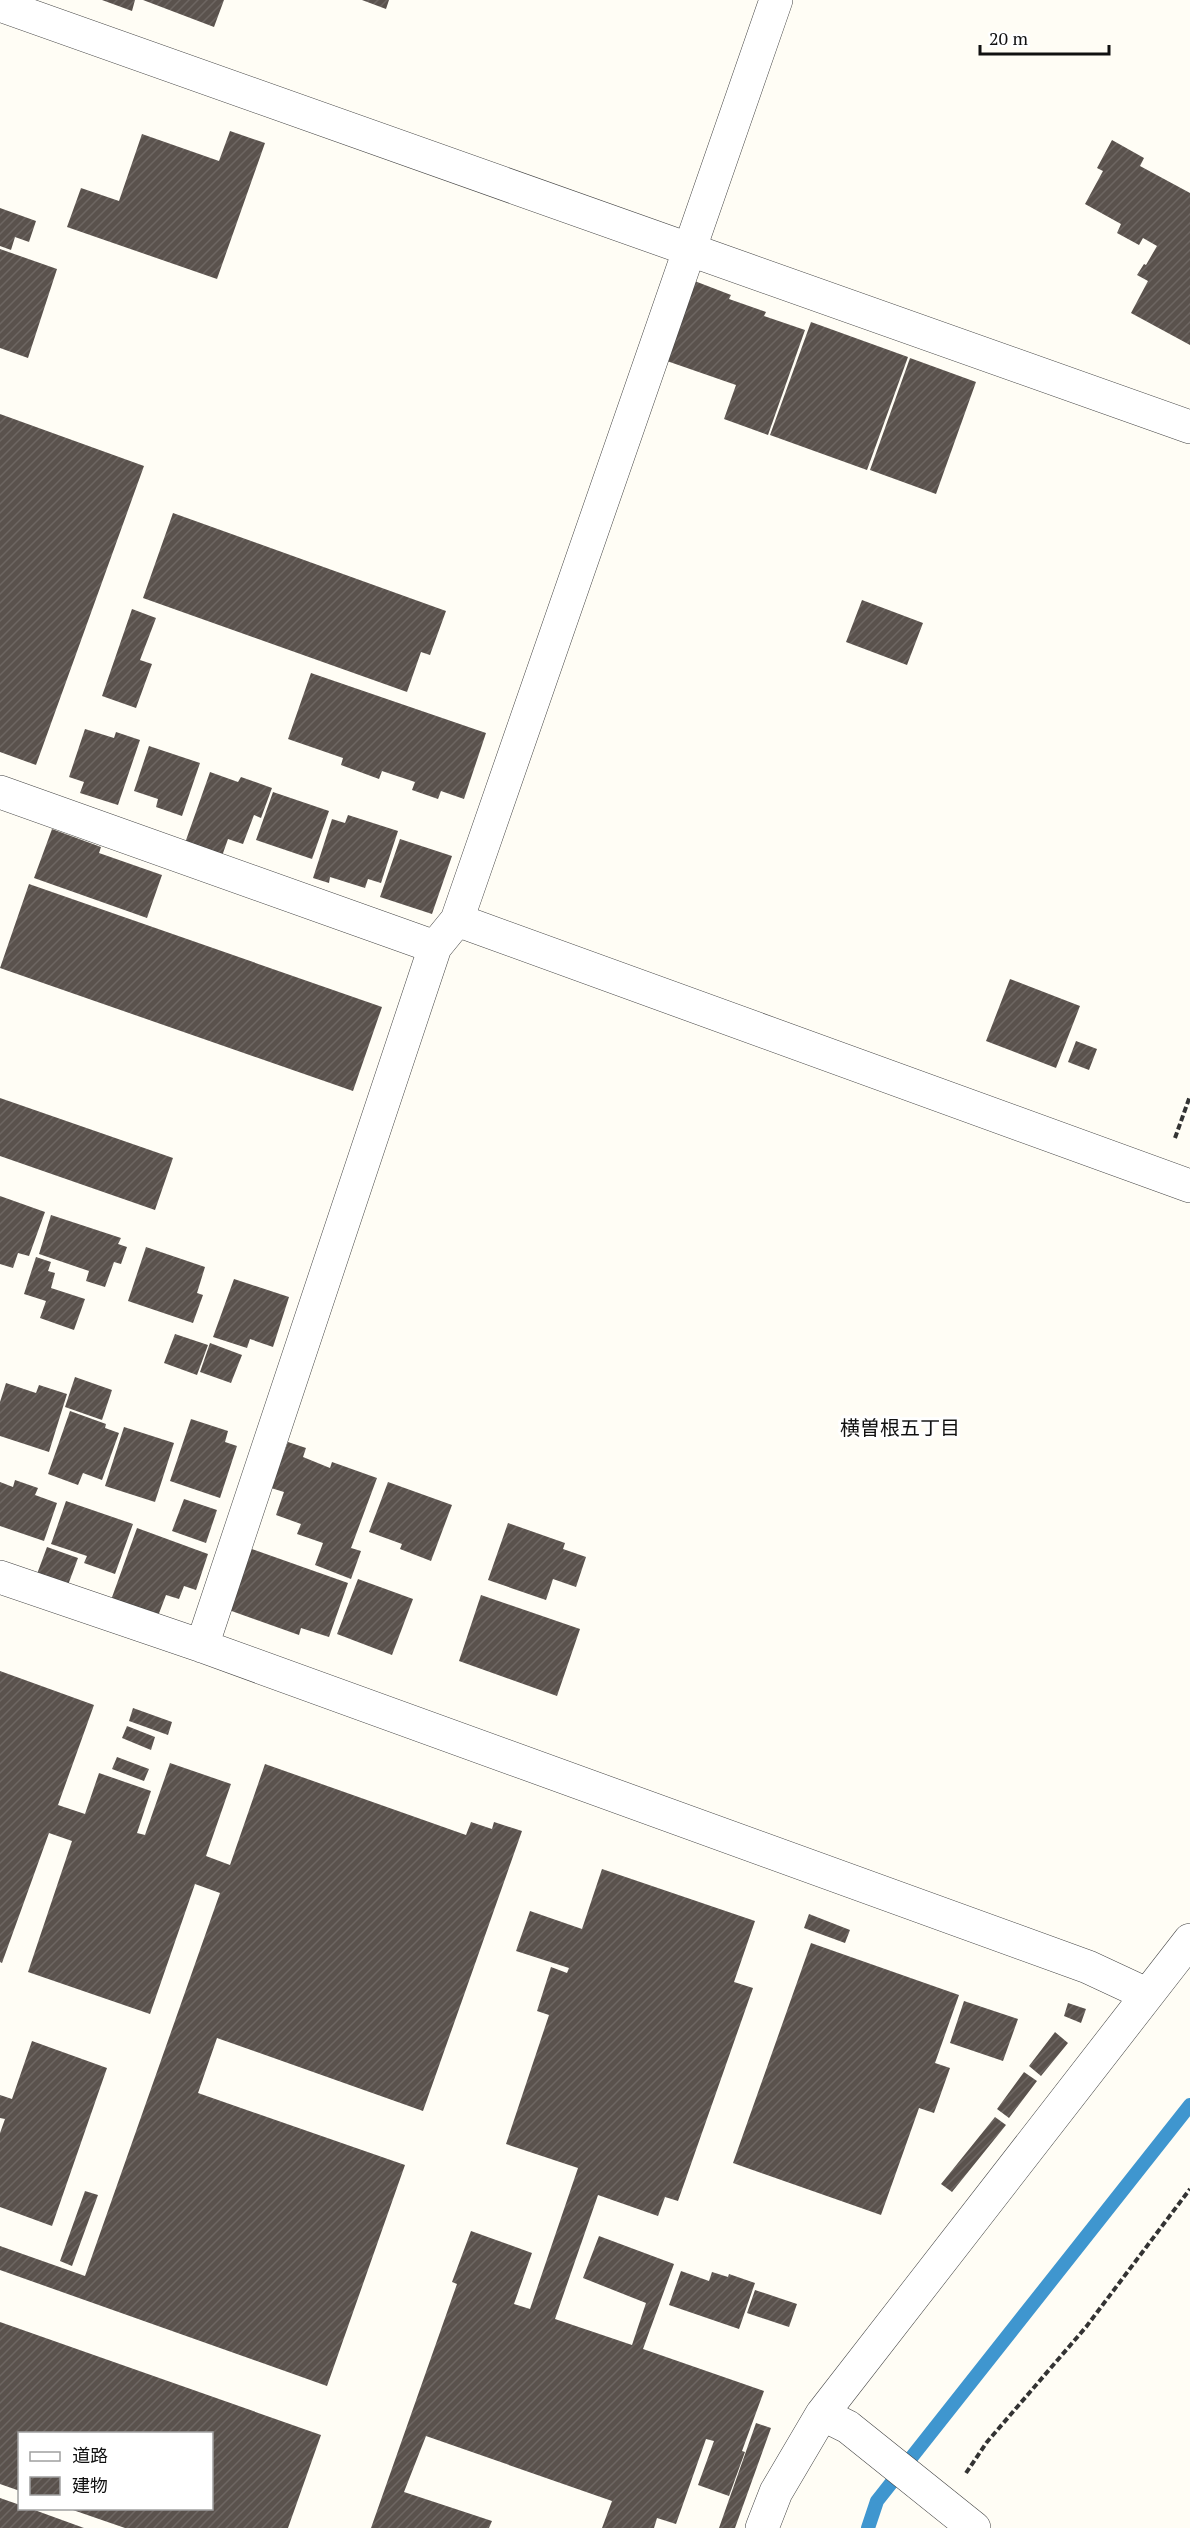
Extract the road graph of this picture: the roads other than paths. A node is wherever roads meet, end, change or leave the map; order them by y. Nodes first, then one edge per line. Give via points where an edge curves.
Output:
1 (776, 0) edge
2 (0, 5) edge
3 (690, 251) junction
4 (1190, 427) edge
5 (0, 792) edge
6 (457, 920) junction
7 (435, 947) junction
8 (1190, 1186) edge
9 (0, 1577) edge
10 (202, 1646) junction
11 (1190, 1940) edge
12 (1146, 1994) junction
13 (835, 2420) junction
14 (935, 2507) edge
15 (762, 2528) edge
16 (974, 2528) edge

1 - 3 street
2 - 3 street
3 - 4 street
3 - 6 street
5 - 7 street
6 - 7 street
6 - 8 street
7 - 10 street
9 - 10 street
10 - 12 street via 1088,1967
11 - 12 street
12 - 13 street
13 - 14 street
13 - 15 street via 776,2492
14 - 16 street

